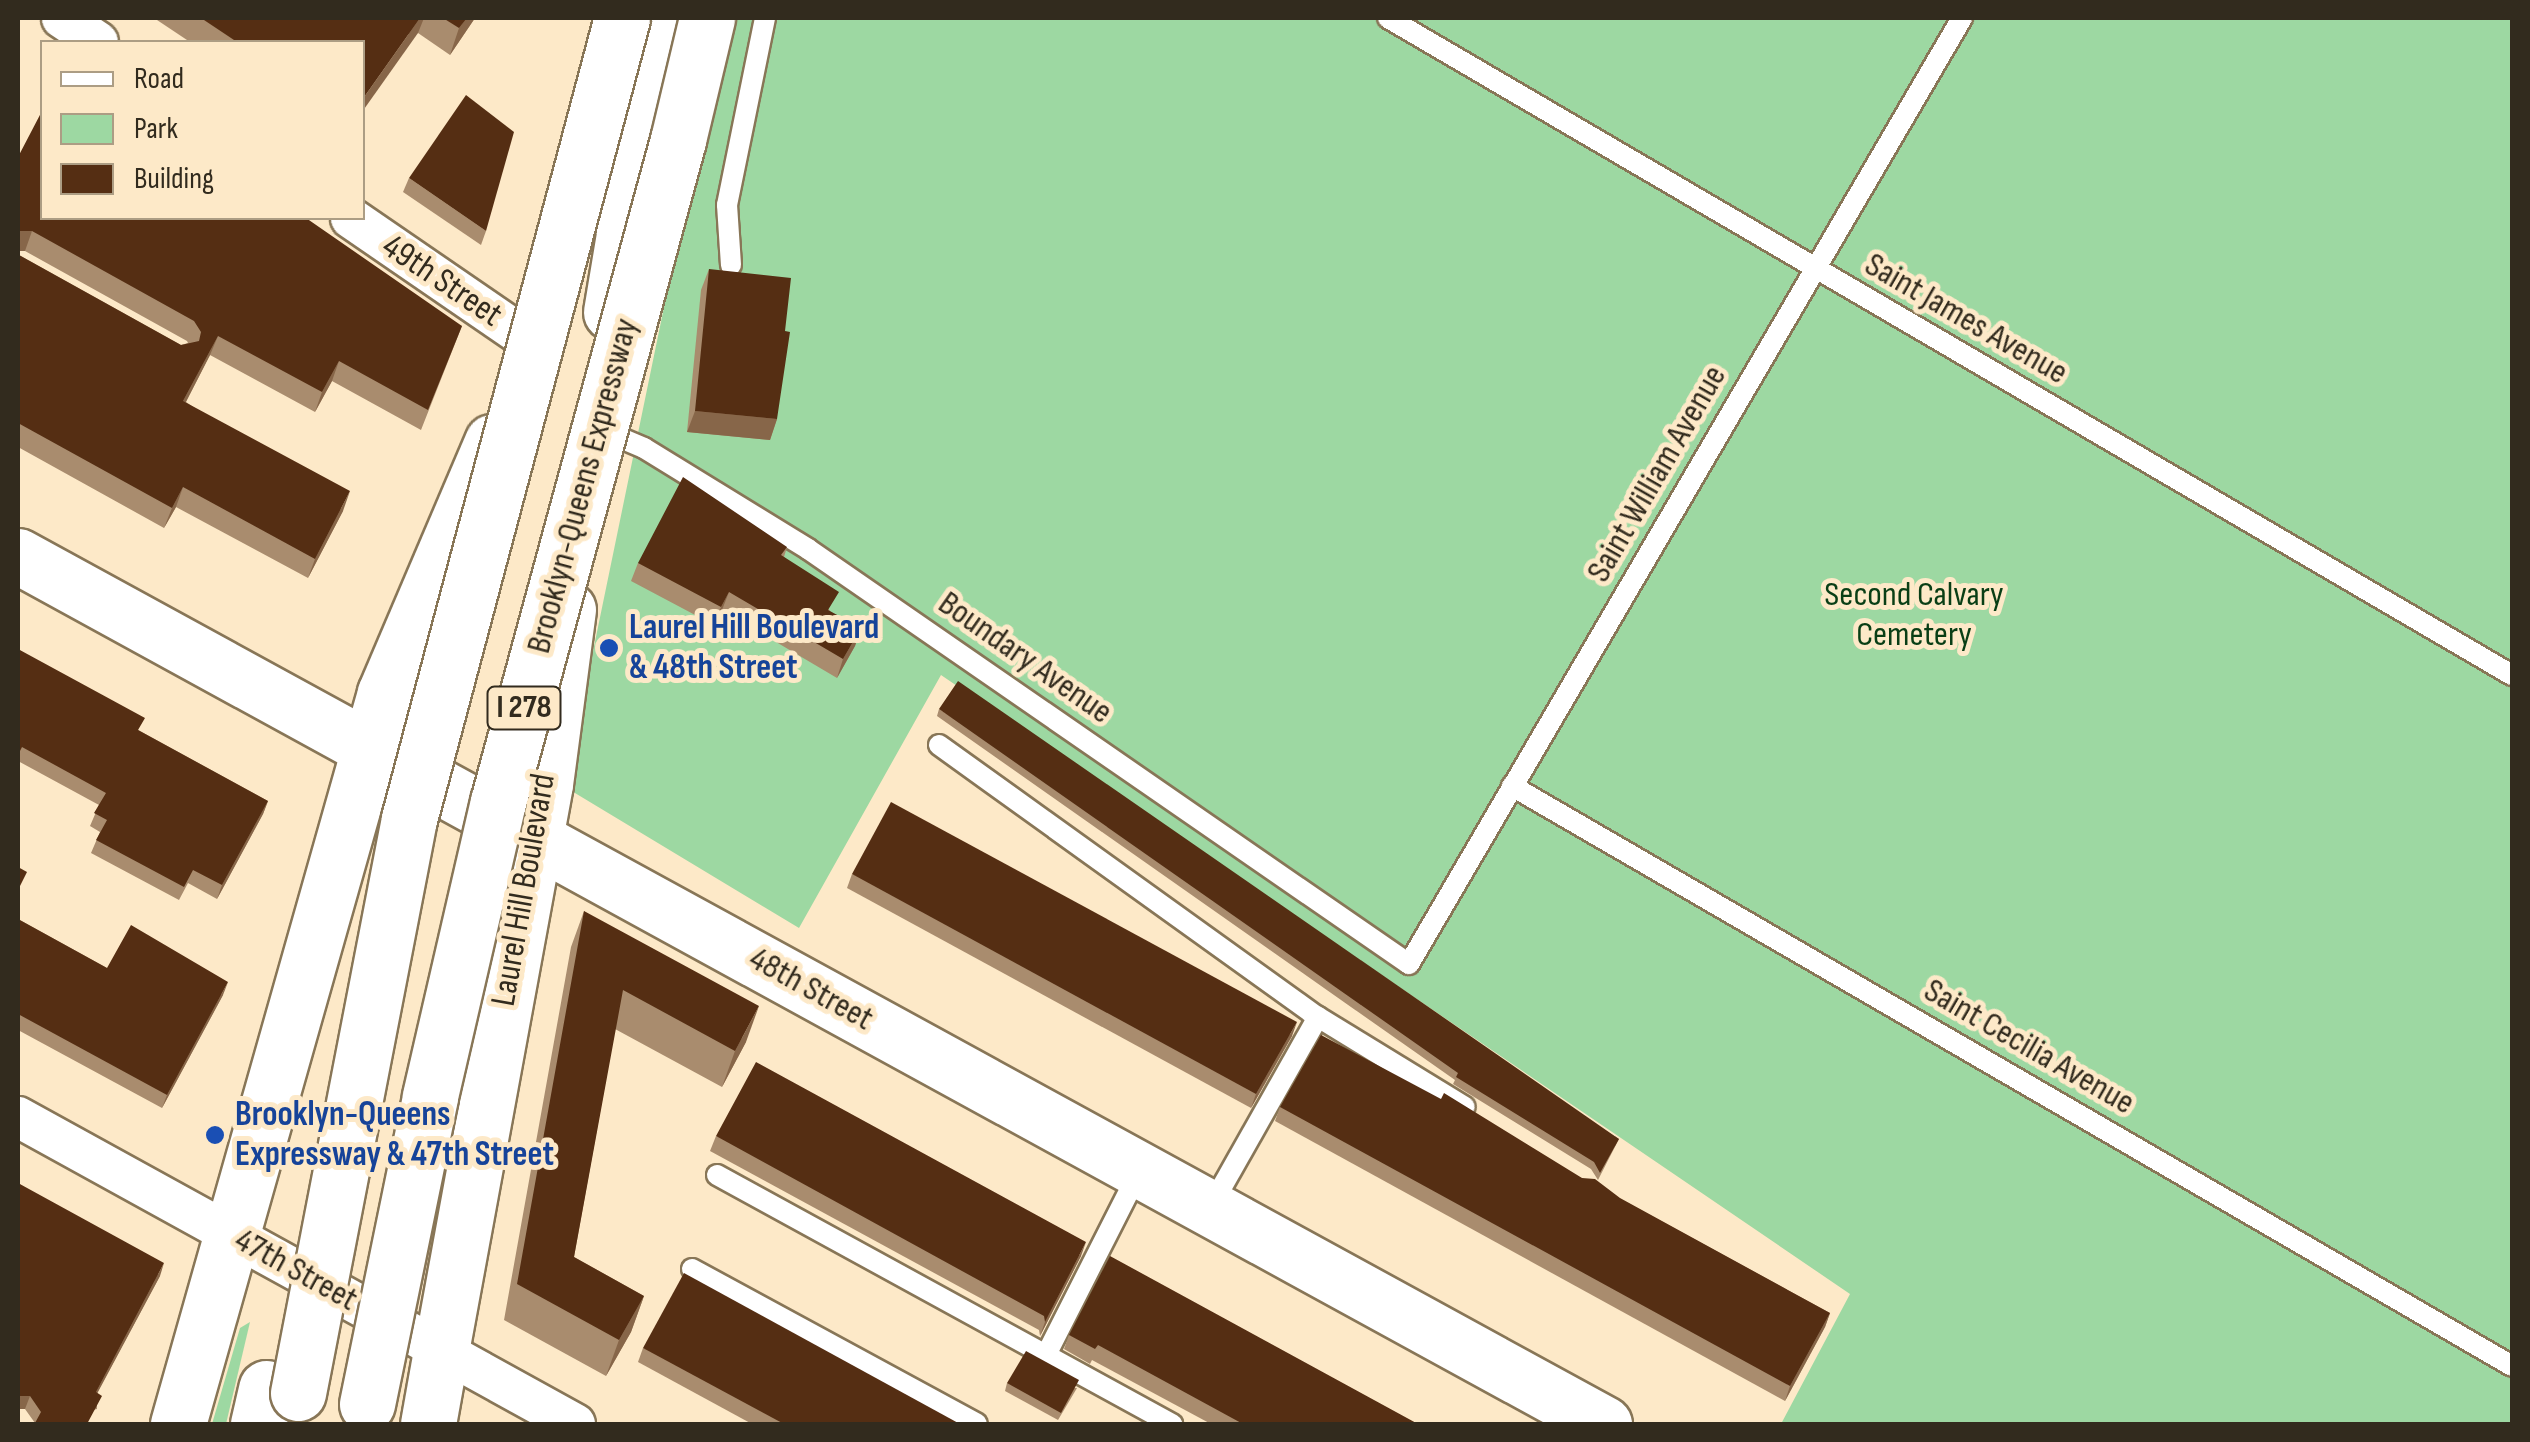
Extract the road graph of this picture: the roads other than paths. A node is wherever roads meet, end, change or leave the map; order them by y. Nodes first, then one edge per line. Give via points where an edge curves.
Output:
1 (62, 18) edge
2 (707, 18) edge
3 (765, 18) edge
4 (1388, 18) edge
5 (1962, 18) edge
6 (644, 30) edge
7 (95, 40) edge
8 (354, 220) edge
9 (731, 266) dead end
10 (1815, 269) junction
11 (534, 344) junction
12 (592, 426) junction
13 (18, 556) edge
14 (2512, 675) edge
15 (939, 744) dead end
16 (370, 747) junction
17 (1512, 786) junction
18 (534, 836) junction
19 (1409, 964) joint
20 (1318, 1017) junction
21 (18, 1117) edge
22 (1484, 1119) edge
23 (1141, 1169) junction
24 (717, 1175) dead end
25 (1210, 1207) junction
26 (234, 1236) junction
27 (692, 1269) dead end
28 (441, 1351) junction
29 (1046, 1356) junction
30 (2512, 1366) edge
31 (278, 1408) edge
32 (365, 1414) edge
33 (178, 1424) edge
34 (428, 1424) edge
35 (452, 1424) edge
36 (575, 1424) edge
37 (977, 1424) edge
38 (1172, 1424) edge
39 (1604, 1424) edge

1 - 7 street
2 - 32 main road, Brooklyn-Queens Expressway / I 278, bridge via 494,821
3 - 9 lane via 727,205
4 - 10 lane, Saint James Avenue
5 - 10 lane, Saint William Avenue
6 - 11 main road
6 - 12 main road, Laurel Hill Boulevard
6 - 31 main road, I 278, bridge via 428,746 377,965 284,1301
8 - 11 street, 49th Street
10 - 14 lane, Saint James Avenue
10 - 17 lane, Saint William Avenue
11 - 16 main road via 385,693
12 - 18 main road, Laurel Hill Boulevard
12 - 19 lane, Boundary Avenue via 644,448 808,550
13 - 16 main road, 48th Street
15 - 20 lane
16 - 18 main road, 48th Street
16 - 26 main road
17 - 19 lane, Saint William Avenue
17 - 30 lane, Saint Cecilia Avenue
18 - 23 main road, 48th Street
18 - 28 main road, Laurel Hill Boulevard
20 - 22 lane
20 - 25 lane
21 - 26 street, 47th Street
23 - 25 main road, 48th Street
23 - 29 lane
24 - 29 lane
25 - 39 main road, 48th Street
26 - 28 street, 47th Street
26 - 33 main road
27 - 37 lane
28 - 34 main road
28 - 35 street, Laurel Hill Boulevard
28 - 36 street, 47th Street
29 - 38 lane

